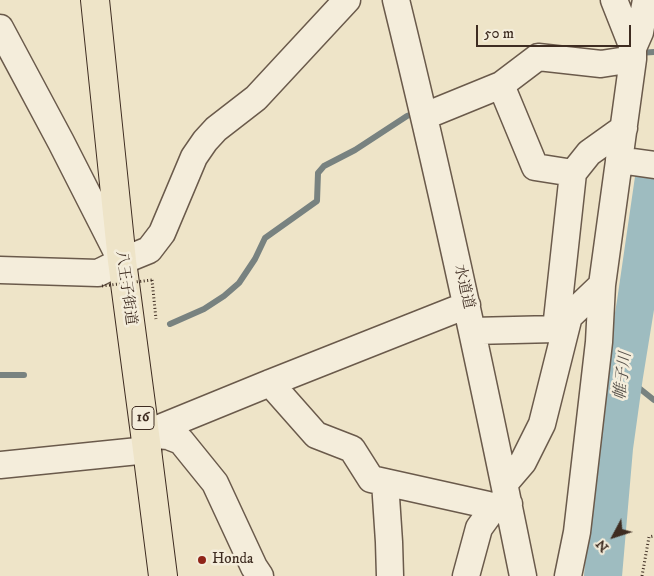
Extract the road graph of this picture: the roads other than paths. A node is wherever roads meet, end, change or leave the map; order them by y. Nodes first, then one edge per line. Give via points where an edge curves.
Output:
1 (95, 0) edge
2 (347, 0) edge
3 (396, 0) edge
4 (614, 0) edge
5 (646, 0) edge
6 (0, 28) edge
7 (633, 53) junction
8 (501, 85) junction
9 (424, 116) junction
10 (624, 128) junction
11 (637, 163) edge
12 (574, 173) junction
13 (122, 261) junction
14 (0, 270) edge
15 (602, 285) junction
16 (467, 305) junction
17 (562, 322) junction
18 (472, 332) junction
19 (270, 383) junction
20 (146, 442) junction
21 (0, 465) edge
22 (385, 482) junction
23 (503, 498) junction
24 (163, 576) edge
25 (260, 576) edge
26 (390, 576) edge
27 (466, 576) edge
28 (523, 576) edge
29 (568, 576) edge

1 - 13 highway, 八王子街道 / 16
2 - 13 street via 256,98 204,141 162,232 149,250
3 - 9 street, 水道道
4 - 7 street
5 - 7 street
6 - 13 street
7 - 8 street via 601,64 538,57
7 - 10 street
8 - 9 street
8 - 12 street via 535,167
9 - 16 street, 水道道
10 - 11 street
10 - 12 street via 589,153
11 - 15 street
12 - 17 street
13 - 14 street via 98,273
13 - 20 highway, 八王子街道 / 16
15 - 17 street
15 - 29 street via 599,342 577,532
16 - 18 street, 水道道
16 - 19 street
17 - 18 street
17 - 23 street via 542,424
18 - 23 street, 水道道
19 - 20 street
19 - 22 street via 316,435 352,449 371,479
20 - 21 street
20 - 24 highway, 八王子街道 / 16
20 - 25 street via 168,436 180,441 215,483
22 - 23 street
22 - 26 street
23 - 27 street via 479,528
23 - 28 street, 水道道

